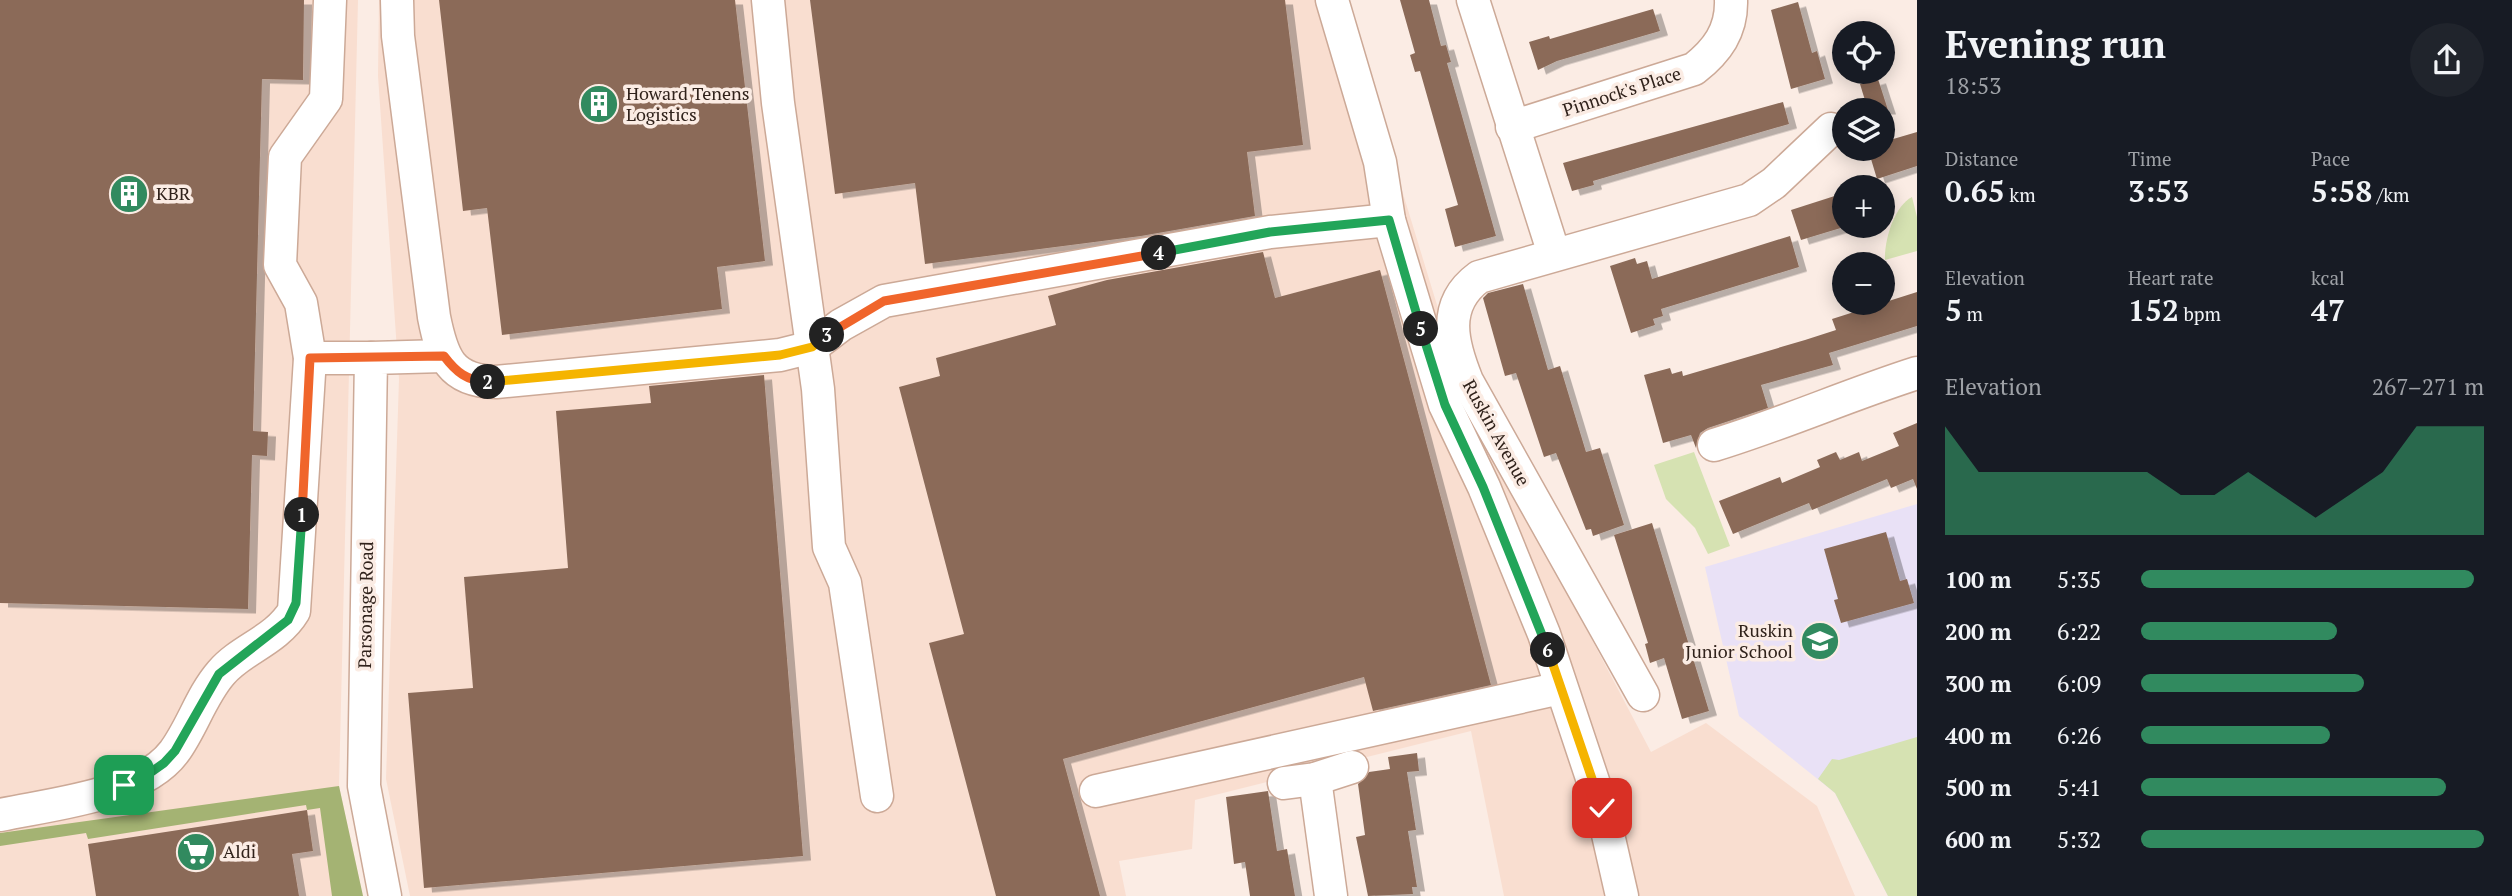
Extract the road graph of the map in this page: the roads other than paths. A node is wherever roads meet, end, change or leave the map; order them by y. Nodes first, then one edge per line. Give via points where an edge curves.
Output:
1 (330, 0) edge
2 (397, 0) edge
3 (768, 0) edge
4 (1332, 0) edge
5 (1473, 0) edge
6 (1731, 0) edge
7 (1512, 127) junction
8 (1831, 129) dead end
9 (1389, 220) junction
10 (1554, 254) junction
11 (812, 347) junction
12 (431, 356) junction
13 (310, 358) junction
14 (371, 358) junction
15 (1917, 373) edge
16 (1714, 445) dead end
17 (1561, 688) junction
18 (1643, 695) dead end
19 (1352, 767) dead end
20 (1315, 779) junction
21 (1284, 783) dead end
22 (1096, 791) dead end
23 (877, 796) dead end
24 (0, 815) edge
25 (385, 896) edge
26 (1331, 896) edge
27 (1622, 896) edge

1 - 13 street via 326,99 285,157 280,265 301,303
2 - 12 street via 434,317
3 - 11 street
4 - 9 street via 1380,162
5 - 7 street
6 - 7 street, Pinnock's Place via 1728,29 1709,57 1694,69
7 - 10 street
8 - 10 street, Ruskin Avenue via 1774,183 1749,200
9 - 11 street via 1270,232 884,301
9 - 17 street via 1445,405 1517,566
10 - 18 street, Ruskin Avenue via 1472,282 1455,308 1451,335 1467,381
11 - 12 street via 780,355 496,382 474,382
11 - 23 street via 829,547 845,583
12 - 14 street
13 - 14 street
13 - 24 street via 298,584 288,620 219,674 175,751 151,773 105,791
14 - 25 street, Parsonage Road via 364,786
15 - 16 street
17 - 22 street
17 - 27 street via 1602,808
19 - 20 street
20 - 21 street
20 - 26 street

